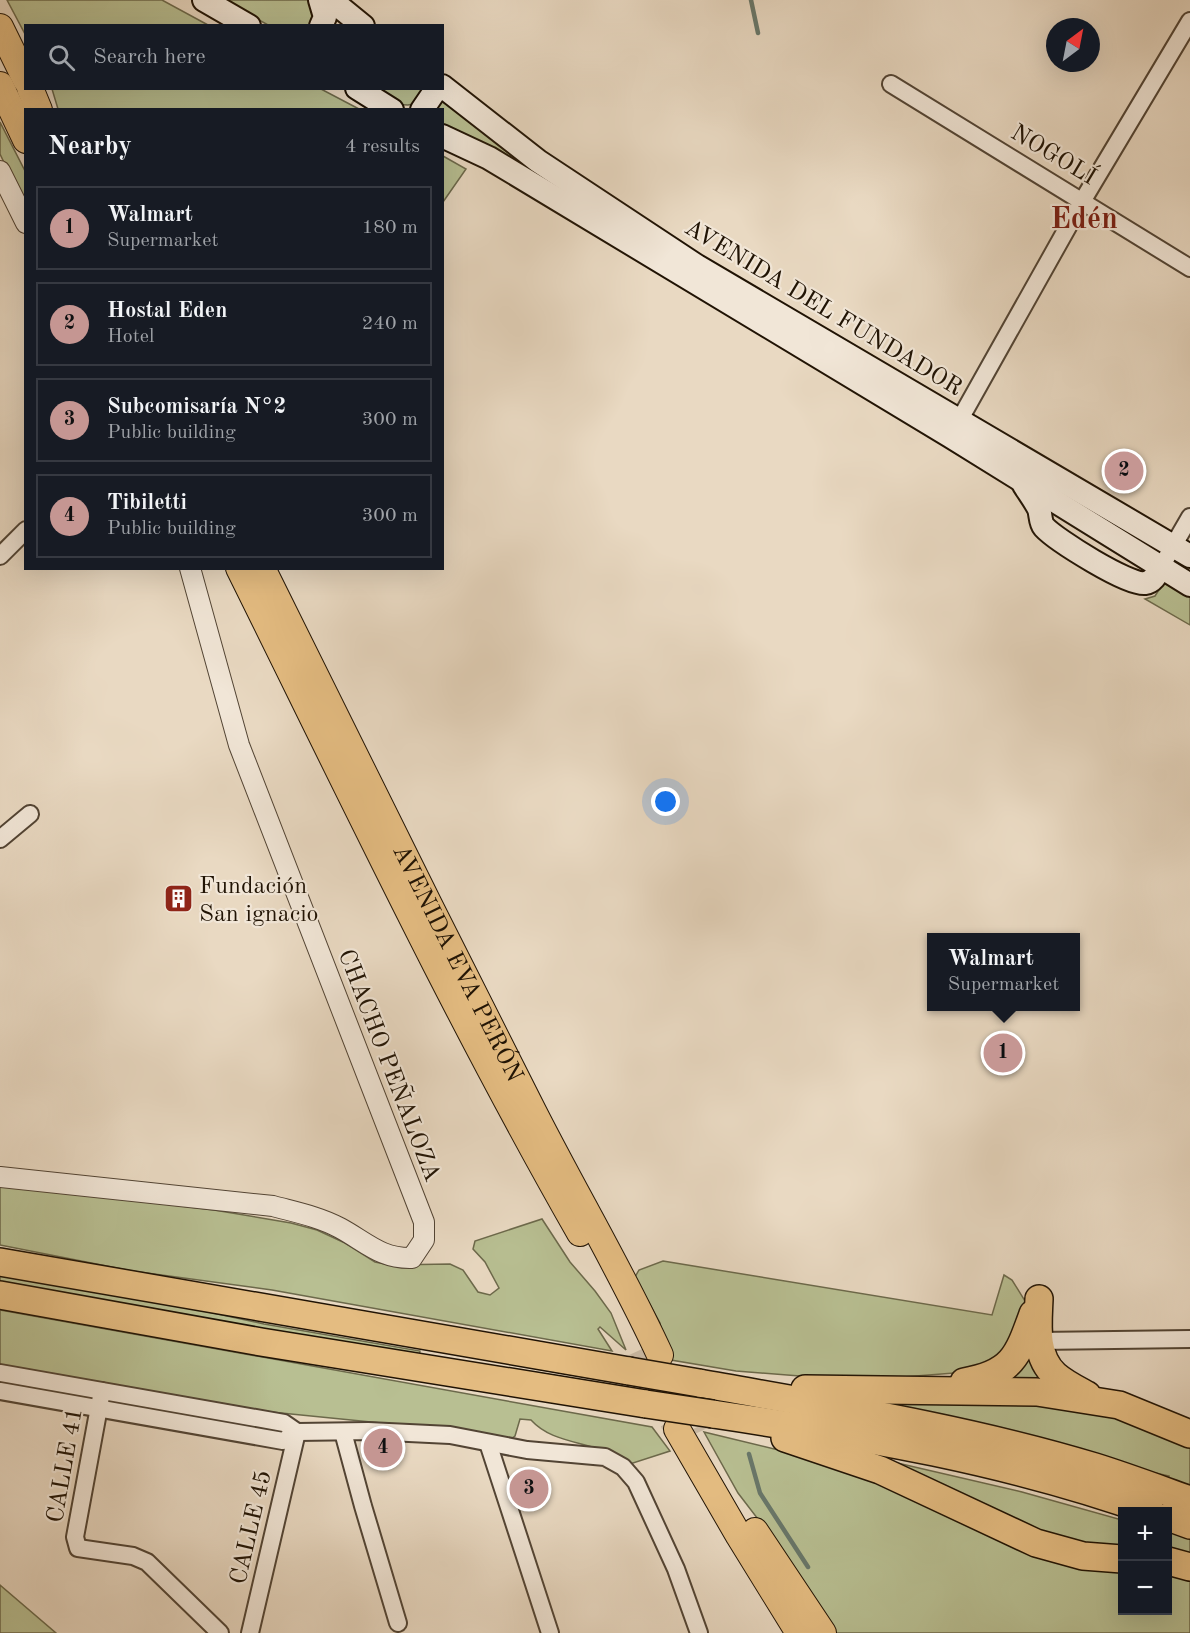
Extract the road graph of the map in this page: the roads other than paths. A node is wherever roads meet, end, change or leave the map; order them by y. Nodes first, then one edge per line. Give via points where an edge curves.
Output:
1 (204, 0) edge
2 (320, 0) edge
3 (331, 0) edge
4 (1190, 21) edge
5 (246, 24) edge
6 (322, 24) edge
7 (361, 24) edge
8 (0, 27) edge
9 (24, 76) edge
10 (891, 84) dead end
11 (0, 85) edge
12 (444, 88) edge
13 (31, 90) edge
14 (360, 90) edge
15 (436, 90) edge
16 (38, 108) edge
17 (389, 108) edge
18 (423, 108) edge
19 (24, 136) edge
20 (444, 136) edge
21 (0, 171) edge
22 (1083, 200) junction
23 (24, 219) edge
24 (1190, 267) edge
25 (955, 428) junction
26 (1190, 516) edge
27 (24, 532) edge
28 (1182, 551) edge
29 (0, 556) edge
30 (1161, 567) junction
31 (191, 570) edge
32 (240, 570) edge
33 (263, 570) edge
34 (1190, 585) edge
35 (30, 814) dead end
36 (0, 839) edge
37 (0, 1177) edge
38 (0, 1262) edge
39 (0, 1295) edge
40 (1190, 1339) edge
41 (1039, 1341) junction
42 (643, 1359) junction
43 (0, 1373) edge
44 (699, 1383) junction
45 (923, 1389) junction
46 (102, 1390) junction
47 (0, 1391) edge
48 (1119, 1405) junction
49 (99, 1408) junction
50 (1190, 1418) edge
51 (695, 1426) junction
52 (297, 1432) junction
53 (343, 1432) junction
54 (1190, 1434) edge
55 (488, 1443) junction
56 (1127, 1490) junction
57 (1190, 1500) edge
58 (1146, 1507) edge
59 (1172, 1519) edge
60 (1190, 1525) edge
61 (1118, 1559) edge
62 (1172, 1562) edge
63 (1190, 1567) edge
64 (398, 1623) dead end
65 (220, 1633) edge
66 (250, 1633) edge
67 (550, 1633) edge
68 (699, 1633) edge
69 (799, 1633) edge
70 (824, 1633) edge

1 - 5 main road
2 - 6 main road via 325,17
3 - 7 main road
4 - 22 street
8 - 9 main road
10 - 22 street, NOGOLÍ
11 - 19 main road
12 - 25 main road, AVENIDA DEL FUNDADOR via 538,161
13 - 16 main road
14 - 17 main road
15 - 18 main road
20 - 25 main road, AVENIDA DEL FUNDADOR
21 - 23 street
22 - 24 street, NOGOLÍ
22 - 25 street
25 - 28 main road, AVENIDA DEL FUNDADOR
25 - 30 main road, AVENIDA DEL FUNDADOR via 1019,479
26 - 28 street
27 - 29 street
28 - 30 street
30 - 34 main road, AVENIDA DEL FUNDADOR
31 - 37 street, CHACHO PEÑALOZA via 239,745 424,1222 424,1240 412,1258 399,1258 382,1254 339,1227 273,1206
32 - 42 main road, AVENIDA EVA PERÓN via 454,1004 605,1279
33 - 42 main road, AVENIDA EVA PERÓN via 480,1008 625,1281
35 - 36 street
38 - 42 highway
39 - 51 highway, bridge via 646,1404
40 - 41 street
41 - 45 highway via 1039,1299 1019,1351 998,1373
41 - 48 highway via 1044,1362 1053,1373 1088,1396
42 - 44 highway, bridge
43 - 46 street
44 - 45 highway via 820,1390
44 - 56 highway via 960,1433 1095,1467
45 - 48 highway via 1037,1392
46 - 49 street, CALLE 41
46 - 52 street via 285,1423
47 - 49 street
48 - 50 highway
48 - 54 highway
49 - 52 street via 283,1441
49 - 65 street, CALLE 41 via 75,1537 78,1548 133,1556 147,1562
51 - 56 highway via 831,1432
51 - 61 highway via 880,1470 1036,1543 1083,1556
51 - 69 main road via 739,1536
51 - 70 main road via 732,1495
52 - 53 street
52 - 66 street, CALLE 45
53 - 55 street via 450,1435
53 - 64 street
55 - 67 street
55 - 68 street via 604,1457 623,1467 636,1482 676,1569
56 - 57 highway
56 - 58 highway
59 - 60 highway
62 - 63 highway

